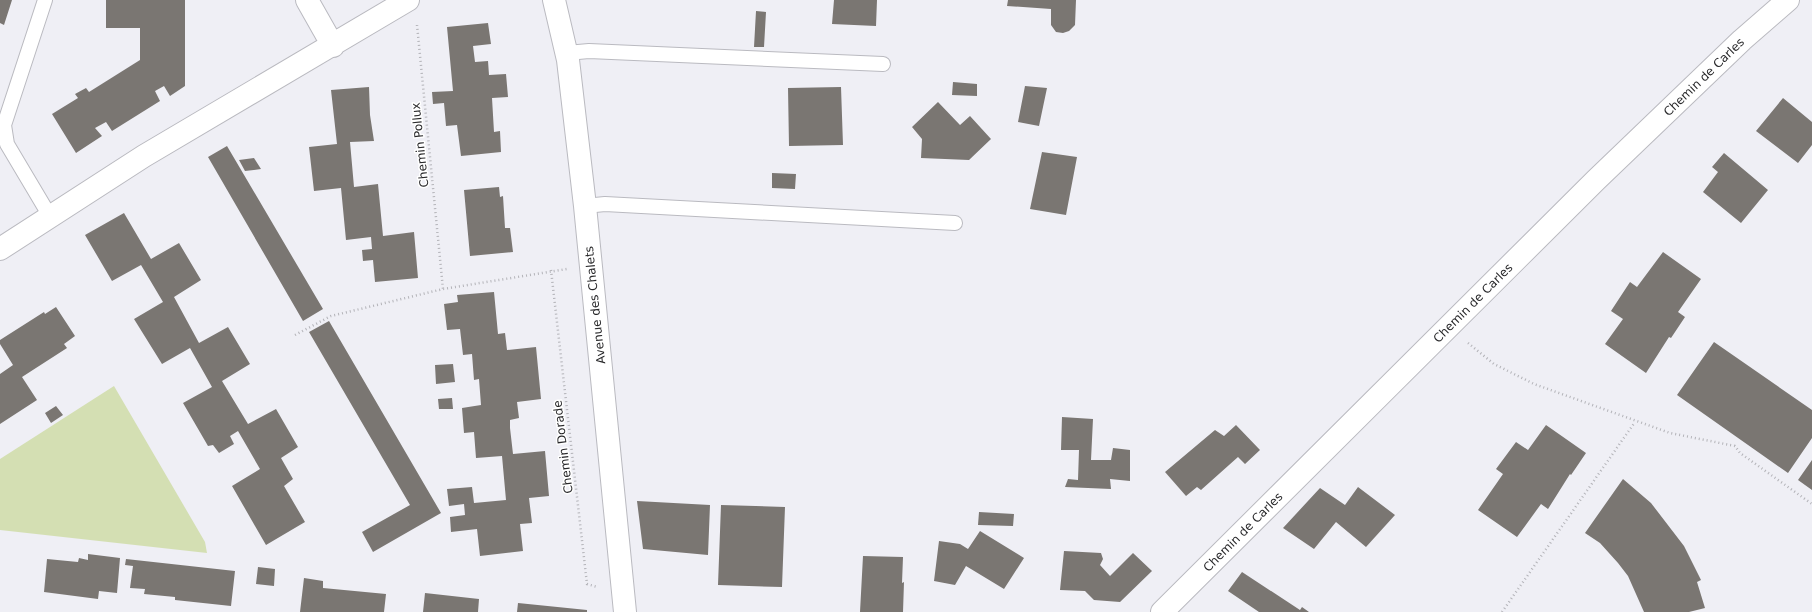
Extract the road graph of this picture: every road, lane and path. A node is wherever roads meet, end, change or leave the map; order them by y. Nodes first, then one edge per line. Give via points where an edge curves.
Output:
1 (45, 0) edge
2 (307, 0) edge
3 (408, 0) edge
4 (554, 0) edge
5 (1788, 0) edge
6 (333, 46) junction
7 (567, 53) junction
8 (883, 64) dead end
9 (585, 206) junction
10 (51, 218) junction
11 (955, 223) dead end
12 (0, 249) edge
13 (591, 267) junction
14 (551, 270) junction
15 (443, 289) junction
16 (1449, 327) junction
17 (295, 335) dead end
18 (1635, 422) junction
19 (1812, 504) edge
20 (625, 605) edge
21 (1162, 612) edge
22 (1502, 612) edge

1 - 10 lane via 4,124 7,144
2 - 6 street
3 - 6 street
3 - 15 path, Chemin Pollux via 417,19
4 - 7 street, Avenue des Chalets
5 - 16 street, Chemin de Carles via 1742,40 1596,180
6 - 10 street via 144,156
7 - 8 lane via 589,51
7 - 9 street, Avenue des Chalets
9 - 11 lane via 605,204
9 - 13 street, Avenue des Chalets
10 - 12 street
13 - 14 path
13 - 20 street, Avenue des Chalets
14 - 15 path
14 - 20 path, Chemin Dorade via 588,584
15 - 17 path via 331,316
16 - 18 path via 1494,364 1534,384 1569,395
16 - 21 street, Chemin de Carles
18 - 19 path via 1688,438 1734,446 1740,453
18 - 22 path

